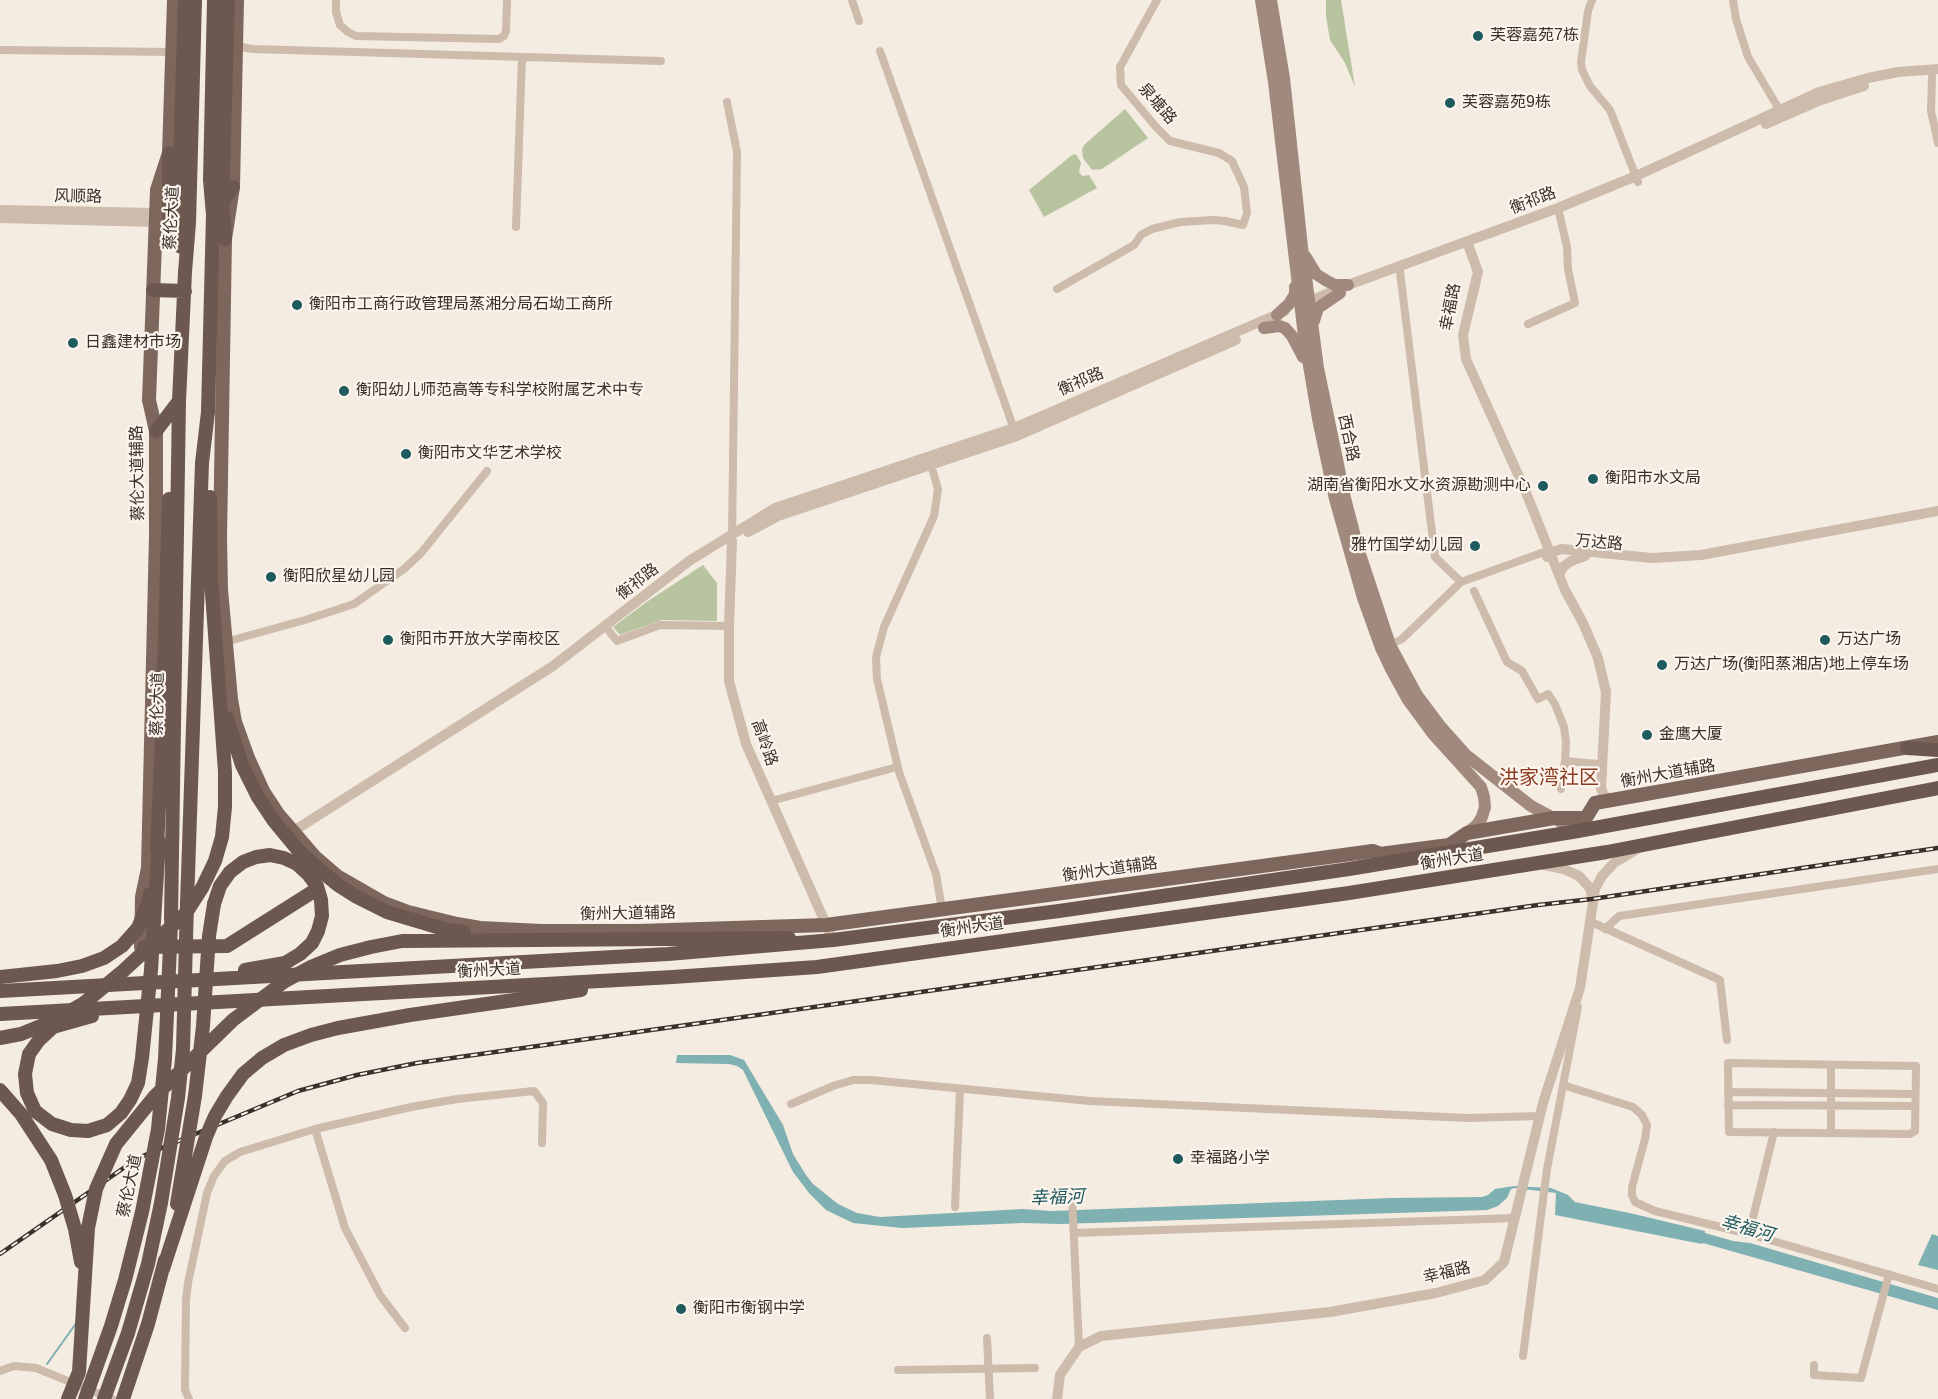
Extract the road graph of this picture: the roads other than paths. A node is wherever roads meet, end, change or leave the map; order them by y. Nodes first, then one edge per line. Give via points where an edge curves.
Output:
1 (174, 0) edge
2 (185, 0) edge
3 (195, 0) edge
4 (214, 0) edge
5 (228, 0) edge
6 (237, 0) edge
7 (336, 0) edge
8 (507, 0) edge
9 (852, 0) edge
10 (1157, 0) edge
11 (1261, 0) edge
12 (1270, 0) edge
13 (1592, 0) edge
14 (1733, 0) edge
15 (859, 21) dead end
16 (232, 46) junction
17 (0, 50) edge
18 (880, 51) dead end
19 (178, 52) junction
20 (522, 57) junction
21 (661, 61) dead end
22 (1936, 74) edge
23 (177, 101) junction
24 (727, 102) dead end
25 (1779, 110) junction
26 (230, 137) junction
27 (1938, 143) edge
28 (169, 153) junction
29 (1637, 179) junction
30 (233, 187) junction
31 (222, 203) junction
32 (0, 210) edge
33 (1559, 211) junction
34 (213, 215) junction
35 (0, 218) edge
36 (156, 218) junction
37 (516, 227) dead end
38 (225, 239) junction
39 (1467, 246) junction
40 (1302, 247) junction
41 (1296, 271) junction
42 (185, 272) junction
43 (1400, 272) junction
44 (1057, 289) dead end
45 (1344, 289) junction
46 (153, 290) junction
47 (185, 291) junction
48 (1305, 306) junction
49 (1277, 315) junction
50 (1528, 324) dead end
51 (1264, 328) junction
52 (1313, 334) junction
53 (1309, 370) junction
54 (179, 401) junction
55 (208, 412) junction
56 (156, 431) junction
57 (1015, 432) junction
58 (931, 465) junction
59 (487, 471) dead end
60 (1938, 511) edge
61 (1938, 518) edge
62 (732, 538) junction
63 (1544, 539) junction
64 (1562, 549) junction
65 (1548, 555) junction
66 (1585, 556) junction
67 (1559, 575) junction
68 (1461, 582) junction
69 (1474, 591) dead end
70 (729, 626) junction
71 (607, 627) junction
72 (220, 645) junction
73 (1390, 645) junction
74 (1603, 689) junction
75 (163, 696) junction
76 (151, 708) junction
77 (151, 725) junction
78 (162, 740) junction
79 (1938, 742) edge
80 (1907, 748) junction
81 (1938, 750) edge
82 (1565, 761) junction
83 (1598, 764) junction
84 (1938, 765) edge
85 (897, 767) junction
86 (1938, 788) edge
87 (1561, 789) dead end
88 (1612, 800) junction
89 (771, 801) junction
90 (1595, 803) junction
91 (1554, 818) junction
92 (1586, 818) junction
93 (1578, 831) junction
94 (293, 833) junction
95 (1467, 833) junction
96 (159, 841) junction
97 (1642, 845) junction
98 (1445, 849) junction
99 (1532, 864) junction
100 (1938, 870) edge
101 (314, 891) dead end
102 (1592, 899) junction
103 (942, 909) junction
104 (1589, 921) junction
105 (826, 925) junction
106 (1605, 929) junction
107 (535, 940) junction
108 (833, 940) junction
109 (141, 947) joint
110 (0, 977) edge
111 (672, 977) junction
112 (176, 981) junction
113 (1580, 988) junction
114 (0, 991) edge
115 (125, 1007) junction
116 (0, 1014) edge
117 (0, 1038) edge
118 (1727, 1040) dead end
119 (1831, 1065) junction
120 (1563, 1085) junction
121 (960, 1089) junction
122 (0, 1090) edge
123 (1728, 1092) junction
124 (1831, 1093) junction
125 (1915, 1094) junction
126 (791, 1104) dead end
127 (1728, 1105) junction
128 (1831, 1106) junction
129 (1915, 1106) junction
130 (1540, 1116) junction
131 (315, 1129) junction
132 (1774, 1132) junction
133 (1831, 1133) junction
134 (542, 1143) dead end
135 (1072, 1200) dead end
136 (955, 1207) dead end
137 (1515, 1218) junction
138 (1074, 1230) junction
139 (1749, 1234) junction
140 (163, 1269) junction
141 (1889, 1275) junction
142 (1938, 1289) edge
143 (84, 1292) junction
144 (405, 1328) dead end
145 (987, 1338) dead end
146 (1079, 1347) junction
147 (1523, 1356) dead end
148 (1814, 1365) dead end
149 (1035, 1368) dead end
150 (988, 1369) junction
151 (898, 1370) dead end
152 (0, 1371) edge
153 (68, 1399) edge
154 (84, 1399) edge
155 (104, 1399) edge
156 (112, 1399) edge
157 (123, 1399) edge
158 (189, 1399) edge
159 (990, 1399) edge
160 (1057, 1399) edge

1 - 19 main road
2 - 19 highway
3 - 42 highway, 蔡伦大道
4 - 34 highway, 蔡伦大道 via 210,180
5 - 16 highway
6 - 16 main road
7 - 8 street via 340,25 357,36 500,39 506,31
9 - 15 street
10 - 44 street, 泉塘路 via 1120,67 1121,85 1170,141 1219,153 1232,161 1244,187 1247,213 1243,225 1213,220 1152,229 1134,245
11 - 41 main road, 西合路
12 - 40 main road, 西合路 via 1284,78
13 - 29 street via 1582,70 1610,110
14 - 25 street via 1748,57
16 - 20 street
16 - 26 highway
17 - 19 street
18 - 57 street
19 - 23 highway
20 - 21 street
20 - 37 street
22 - 25 street, 衡祁路 via 1898,72 1846,83
22 - 27 street via 1931,111
22 - 29 street, 衡祁路 via 1869,85 1821,100
23 - 28 main road, 蔡伦大道辅路
23 - 42 highway via 178,223
24 - 62 street via 737,152
25 - 29 street, 衡祁路
26 - 30 main road
26 - 31 highway
28 - 36 main road, 蔡伦大道辅路 via 157,190
28 - 42 highway via 169,223
29 - 33 street, 衡祁路
30 - 31 highway
30 - 38 main road
31 - 34 highway
31 - 38 highway
32 - 36 street, 风顺路
33 - 39 street, 衡祁路
33 - 50 street via 1575,303
34 - 55 highway, 蔡伦大道
35 - 36 street, 风顺路
36 - 46 main road, 蔡伦大道辅路
38 - 72 main road
39 - 43 street, 衡祁路
39 - 45 street, 衡祁路
39 - 63 street, 幸福路 via 1478,272 1463,335 1466,359
39 - 65 street, 幸福路 via 1473,273 1459,334 1463,359
40 - 45 main road via 1316,274
40 - 48 main road, 西合路
41 - 48 main road, 西合路
41 - 49 main road via 1294,294
42 - 47 highway, 蔡伦大道
43 - 45 street, 衡祁路
43 - 68 street via 1435,557
45 - 48 street, 衡祁路
45 - 52 main road via 1318,308
46 - 47 highway
46 - 56 main road, 蔡伦大道辅路 via 149,400
47 - 54 highway, 蔡伦大道
48 - 49 street, 衡祁路
48 - 51 street, 衡祁路
48 - 52 main road, 西合路
48 - 53 main road, 西合路
49 - 57 street, 衡祁路
51 - 53 main road via 1285,328
51 - 57 street, 衡祁路
52 - 73 main road, 西合路 via 1345,498
53 - 95 main road, 西合路 via 1335,499 1381,648 1408,700 1481,787 1485,807 1478,825
54 - 56 highway
54 - 75 highway via 167,525
54 - 154 highway, 蔡伦大道, bridge via 171,919 165,1059 158,1129 142,1212 125,1281
55 - 72 highway via 211,580
55 - 155 highway, 蔡伦大道, bridge via 202,463 183,1049 178,1098 148,1264 129,1333
56 - 76 main road, 蔡伦大道辅路
57 - 58 street, 衡祁路
57 - 62 street, 衡祁路 via 775,508
58 - 62 street, 衡祁路 via 778,516
58 - 85 street via 938,489 934,516 884,627 876,657 877,679
59 - 72 street via 404,570 354,604
60 - 64 street, 万达路 via 1701,555 1652,558
61 - 66 street, 万达路 via 1702,561 1652,563
62 - 70 street, 高岭路
62 - 71 street, 衡祁路
63 - 64 street
63 - 65 street, 幸福路
64 - 65 street, 万达路
65 - 66 street, 万达路
65 - 67 street, 幸福路
65 - 68 street
65 - 74 street, 幸福路 via 1580,624
66 - 67 street via 1571,561
67 - 74 street, 幸福路 via 1598,658
68 - 73 street via 1402,639
69 - 82 street via 1507,662 1522,671 1538,699 1548,694 1555,704 1564,726
70 - 71 street via 660,625 617,641
70 - 89 street, 高岭路 via 729,681 746,744
71 - 94 street, 衡祁路 via 555,670
72 - 94 main road via 235,722 248,758 262,791
72 - 107 highway, bridge via 226,713 242,765 258,797 298,850 338,885 387,912 447,930
72 - 117 highway, bridge via 225,807 215,861 201,888 186,913 84,1003 53,1021
73 - 91 main road, 西合路 via 1417,695 1466,755 1531,806
74 - 83 street, 幸福路
74 - 88 street, 幸福路 via 1601,788 1604,796
75 - 76 highway
75 - 78 highway
76 - 77 main road, 蔡伦大道辅路
77 - 78 highway
77 - 109 main road, 蔡伦大道辅路
78 - 96 highway, bridge
79 - 80 main road, 衡州大道辅路
80 - 81 highway
80 - 88 main road, 衡州大道辅路
82 - 83 street
82 - 87 street
83 - 90 street, 幸福路
84 - 93 highway, 衡州大道
85 - 89 street
85 - 103 street via 936,874
86 - 97 highway, 衡州大道
88 - 90 main road, 衡州大道辅路
89 - 105 street, 高岭路
90 - 92 main road
91 - 92 main road, 衡州大道辅路
91 - 93 main road, 西合路
91 - 95 main road, 衡州大道辅路
92 - 93 highway
93 - 98 highway, 衡州大道
94 - 105 main road, 衡州大道辅路 via 332,879 408,912 480,928 639,931
95 - 98 main road, 衡州大道辅路
96 - 110 highway, bridge via 148,903 138,928 122,946 82,966
96 - 115 highway, bridge via 151,970 138,1083 121,1113 107,1125 71,1131 52,1124 35,1111 27,1092 29,1054 53,1028
97 - 99 highway, 衡州大道
97 - 102 street, 幸福路 via 1609,868
98 - 103 main road, 衡州大道辅路 via 1380,854 1373,851
98 - 108 highway, 衡州大道 via 1337,870
99 - 102 street via 1572,872 1590,888
99 - 111 highway, 衡州大道 via 817,967
100 - 106 street via 1619,916
101 - 109 highway via 227,946
102 - 104 street, 幸福路
103 - 105 main road, 衡州大道辅路
104 - 106 street
104 - 113 street, 幸福路
105 - 108 street, 高岭路
106 - 118 street via 1720,980
107 - 108 highway
107 - 143 highway, bridge via 402,941 371,947 311,967 255,1002 155,1096 117,1144 91,1207
108 - 112 highway, 衡州大道 via 668,954
111 - 115 highway, 衡州大道
111 - 140 highway, bridge via 410,1015 338,1028 284,1045 243,1074 215,1116
112 - 114 highway, 衡州大道
112 - 140 highway, bridge via 285,963 300,954 312,943 322,916 321,900 308,874 297,864 270,855 243,862 220,886 209,936 203,1026 195,1096
113 - 120 street
113 - 130 street, 幸福路
115 - 116 highway, 衡州大道
119 - 123 street via 1728,1063
119 - 124 street
119 - 125 street via 1916,1066
120 - 139 street via 1633,1107 1642,1115 1647,1125 1632,1186 1635,1202 1655,1211
120 - 147 street via 1547,1170
121 - 126 street via 853,1080
121 - 130 street via 1090,1101 1468,1118
121 - 136 street
122 - 143 highway, bridge via 51,1160 75,1229
123 - 124 street
123 - 127 street
124 - 125 street
124 - 128 street
125 - 129 street
127 - 128 street
127 - 132 street via 1728,1132
128 - 129 street
128 - 133 street
129 - 133 street via 1915,1131 1910,1134
130 - 137 street, 幸福路
131 - 134 street via 446,1101 534,1091 543,1103
131 - 144 street via 345,1228 380,1295
131 - 158 street via 240,1152 225,1161 214,1176 207,1192 186,1300 185,1390
132 - 133 street
132 - 139 street
135 - 138 street
137 - 138 street
137 - 146 street, 幸福路 via 1504,1262 1485,1280 1330,1312 1101,1336
138 - 146 street
139 - 141 street
140 - 157 highway, bridge
141 - 142 street
141 - 148 street via 1861,1378 1814,1376
143 - 153 highway, bridge via 79,1372
145 - 150 street
146 - 160 street via 1060,1375
149 - 150 street
150 - 151 street
150 - 159 street
152 - 156 street via 14,1366 36,1368

